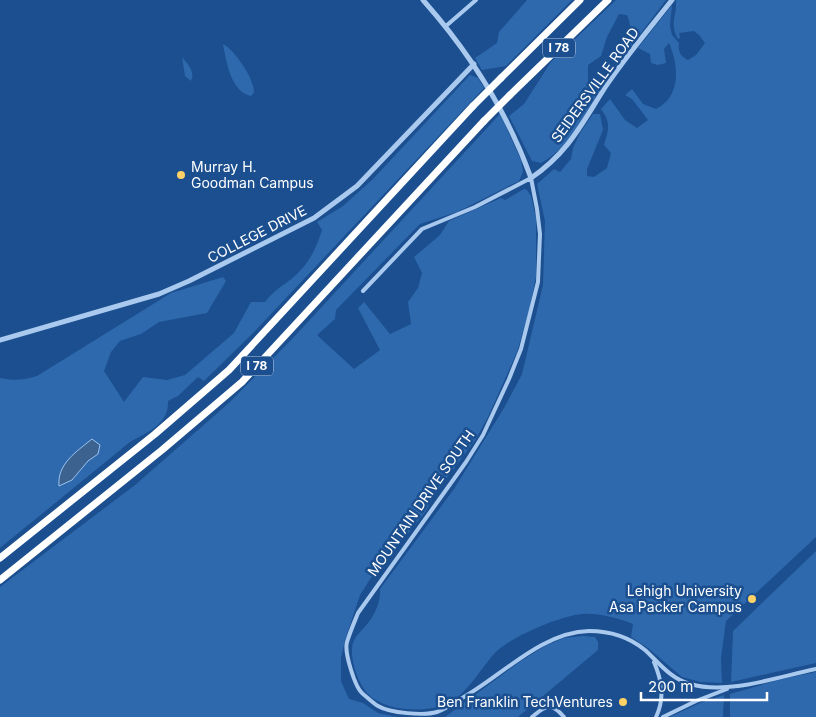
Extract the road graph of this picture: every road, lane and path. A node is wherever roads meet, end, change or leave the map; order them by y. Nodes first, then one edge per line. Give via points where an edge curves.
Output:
1 (423, 0) edge
2 (476, 0) edge
3 (580, 0) edge
4 (608, 0) edge
5 (672, 0) edge
6 (446, 26) junction
7 (474, 64) junction
8 (531, 178) junction
9 (363, 291) dead end
10 (0, 340) edge
11 (0, 558) edge
12 (0, 580) edge
13 (653, 659) junction
14 (816, 669) edge
15 (729, 688) junction
16 (661, 704) junction
17 (670, 712) junction
18 (532, 717) edge
19 (564, 717) edge
20 (656, 717) edge
21 (663, 717) edge

1 - 6 street, MOUNTAIN DRIVE SOUTH
2 - 6 street
3 - 11 highway, I 78, bridge via 473,106 229,370
4 - 12 highway, I 78, bridge via 484,121 242,382
5 - 8 street, SEIDERSVILLE ROAD via 622,64 571,141
6 - 7 street, MOUNTAIN DRIVE SOUTH
7 - 8 street, MOUNTAIN DRIVE SOUTH via 510,126
7 - 10 street, COLLEGE DRIVE via 357,186 314,218 159,294
8 - 9 street via 475,207 422,228
8 - 13 street, MOUNTAIN DRIVE SOUTH via 540,234 538,282 521,349 479,442 358,613 346,644 349,664 360,692 378,706 401,713 436,712 543,644 577,633 602,632 622,636 640,646
13 - 15 street, MOUNTAIN DRIVE SOUTH via 689,684
13 - 16 street, MOUNTAIN DRIVE SOUTH via 662,681
14 - 15 street, MOUNTAIN DRIVE SOUTH
15 - 17 street
16 - 17 street
16 - 20 street, MOUNTAIN DRIVE SOUTH
17 - 21 street
18 - 19 street via 548,707 556,709

